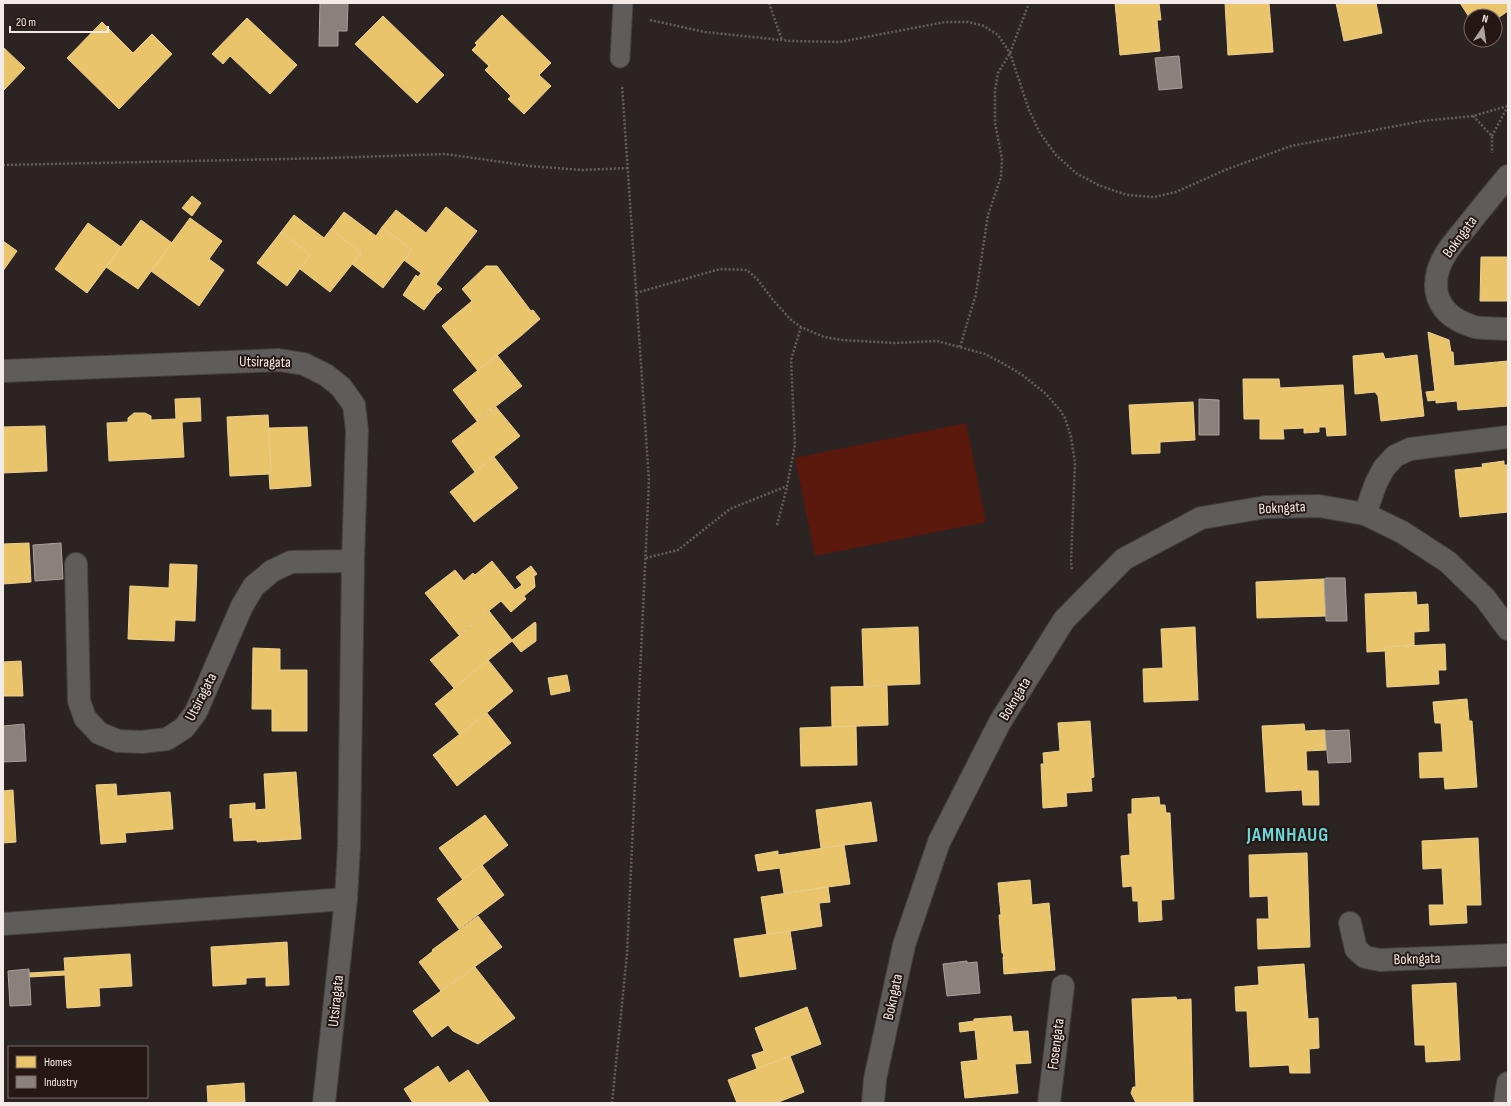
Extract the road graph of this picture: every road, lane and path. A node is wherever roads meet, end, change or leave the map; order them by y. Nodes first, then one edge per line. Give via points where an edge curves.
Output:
1 (769, 3) edge
2 (1029, 3) edge
3 (623, 8) edge
4 (782, 40) junction
5 (1010, 53) junction
6 (620, 58) joint
7 (1508, 106) edge
8 (1473, 116) junction
9 (1492, 136) junction
10 (3, 165) edge
11 (628, 168) junction
12 (1508, 176) edge
13 (1493, 193) junction
14 (636, 293) junction
15 (801, 327) junction
16 (1508, 329) edge
17 (960, 347) junction
18 (3, 371) edge
19 (1508, 437) edge
20 (787, 486) junction
21 (1365, 514) junction
22 (777, 525) dead end
23 (646, 558) junction
24 (353, 561) junction
25 (76, 564) dead end
26 (1082, 602) junction
27 (1508, 629) edge
28 (346, 899) junction
29 (1350, 923) dead end
30 (3, 924) edge
31 (1508, 955) edge
32 (1063, 986) dead end
33 (1508, 1084) edge
34 (324, 1103) edge
35 (612, 1103) edge
36 (873, 1103) edge
37 (1049, 1103) edge
38 (1505, 1103) edge

1 - 4 path
2 - 5 path
3 - 4 path via 705,32
3 - 6 lane
4 - 5 path via 840,42 945,22 968,22 984,26 998,35
5 - 8 path via 1040,133 1056,155 1076,173 1098,185 1127,195 1154,197 1176,192 1218,172 1291,146 1422,121
5 - 17 path via 998,74 994,90 995,123 1002,159 1001,177 988,216 977,288
6 - 11 path
7 - 8 path
7 - 9 path
8 - 9 path
9 - 13 path
10 - 11 path via 445,154 530,166 582,170
11 - 14 path
12 - 13 street, Bokngata
13 - 16 street, Bokngata via 1443,258 1436,286 1438,300 1445,311 1458,321 1476,327
14 - 15 path via 720,269 747,270 787,316
14 - 23 path via 650,481
15 - 17 path via 842,340 895,343 937,341
15 - 20 path via 791,360 794,445
17 - 26 path via 985,354 1021,374 1045,393 1065,418 1075,463 1071,568
18 - 24 street, Utsiragata via 279,360 304,364 326,375 342,387 354,405 357,430
19 - 21 street via 1410,449 1395,456 1378,478
20 - 22 path
20 - 23 path via 730,509 678,550
21 - 26 street, Bokngata via 1319,506 1266,507 1201,518 1124,559
21 - 27 street, Bokngata via 1402,532 1448,562 1485,598
23 - 35 path via 627,954
24 - 25 street, Utsiragata via 291,562 272,571 254,586 242,606 196,712 184,728 167,739 142,742 118,741 99,733 85,718 79,701
24 - 28 street, Utsiragata via 350,846
26 - 36 street, Bokngata via 1064,620 1000,722 939,842 904,945 875,1079
28 - 30 street
28 - 34 street, Utsiragata
29 - 31 street, Bokngata via 1356,949 1366,957 1380,960
32 - 37 street, Fosengata
33 - 38 street

